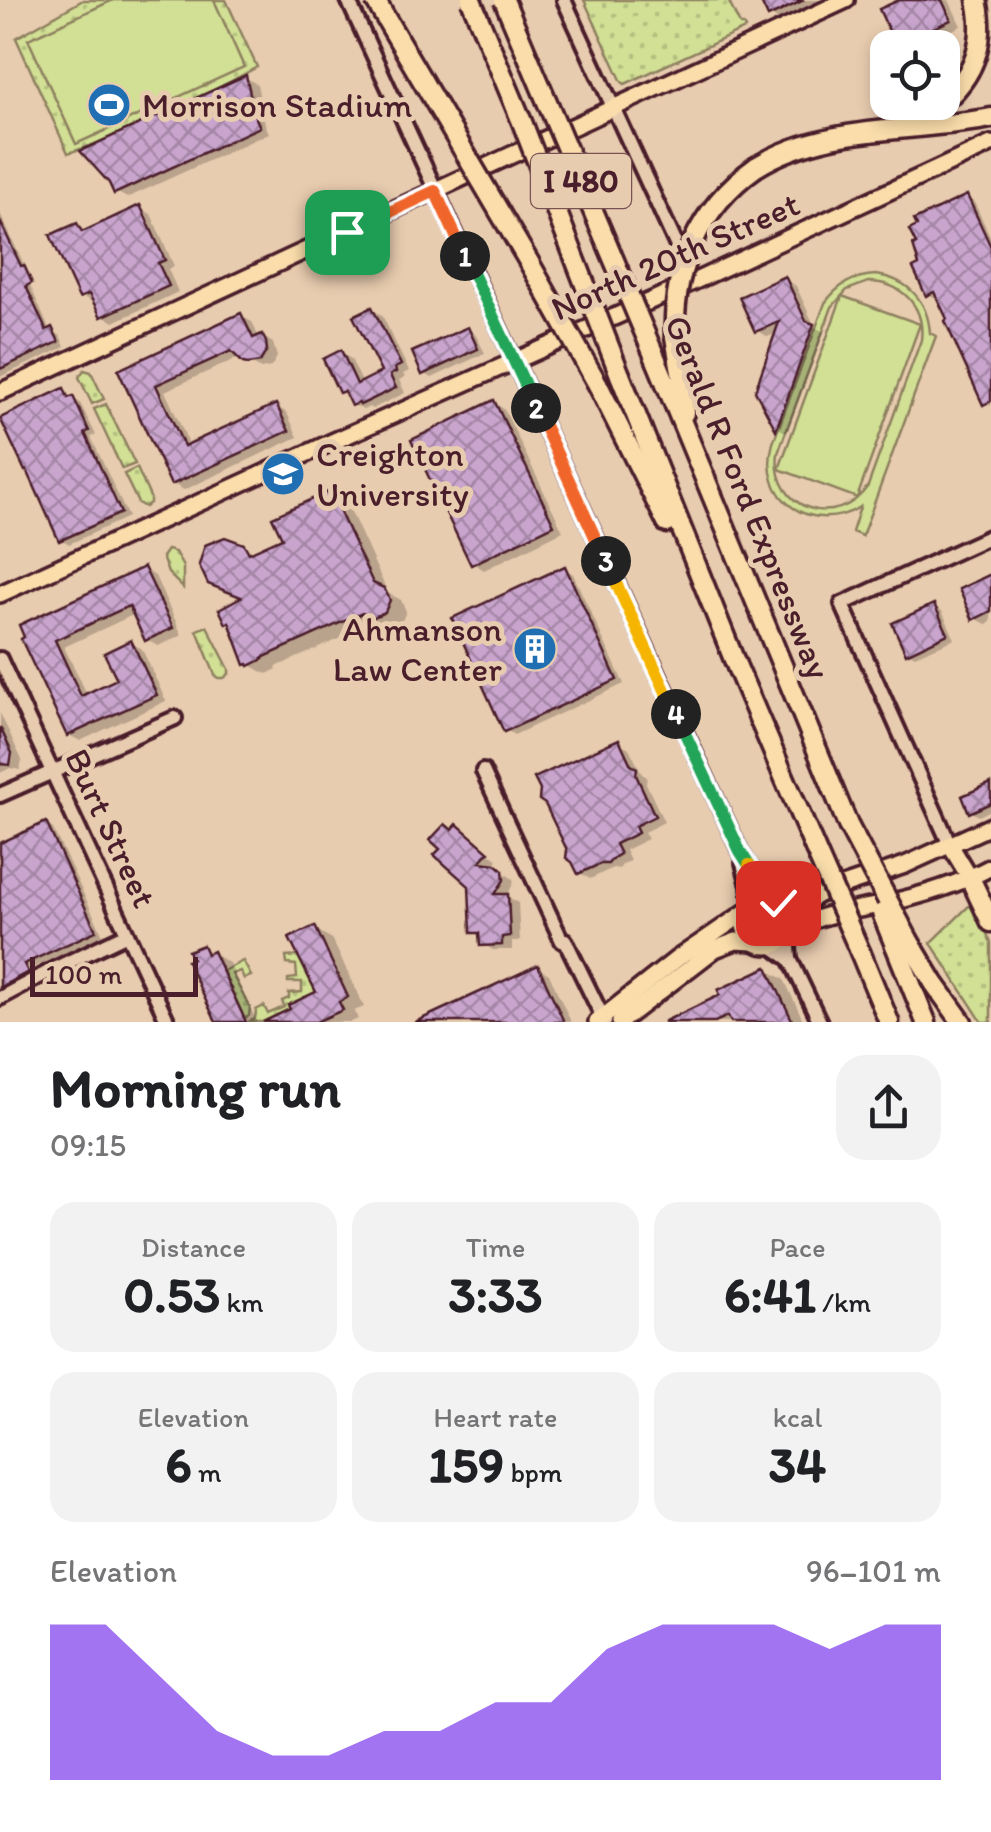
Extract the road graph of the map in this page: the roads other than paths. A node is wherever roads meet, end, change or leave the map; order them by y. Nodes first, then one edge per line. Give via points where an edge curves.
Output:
1 (348, 0) edge
2 (375, 0) edge
3 (471, 0) edge
4 (504, 0) edge
5 (564, 0) edge
6 (846, 0) edge
7 (977, 0) edge
8 (614, 108) junction
9 (991, 118) edge
10 (888, 130) junction
11 (991, 144) edge
12 (435, 191) junction
13 (693, 282) junction
14 (514, 360) junction
15 (0, 392) edge
16 (686, 428) junction
17 (991, 536) edge
18 (0, 594) edge
19 (0, 659) edge
20 (737, 667) junction
21 (175, 718) dead end
22 (52, 771) junction
23 (483, 771) dead end
24 (0, 795) edge
25 (991, 826) edge
26 (950, 845) junction
27 (740, 851) junction
28 (991, 868) edge
29 (970, 878) junction
30 (772, 898) junction
31 (749, 909) junction
32 (991, 922) edge
33 (127, 934) junction
34 (788, 934) junction
35 (753, 942) junction
36 (902, 943) junction
37 (771, 946) junction
38 (790, 959) junction
39 (0, 998) edge
40 (602, 1020) edge
41 (168, 1022) edge
42 (620, 1022) edge
43 (820, 1022) edge
44 (889, 1022) edge
45 (926, 1022) edge
46 (962, 1022) edge

1 - 12 street
2 - 20 highway, bridge via 597,384
3 - 20 highway, Gerald R Ford Expressway / I 480, bridge
4 - 16 highway, Gerald R Ford Expressway / I 480, bridge
5 - 8 street
6 - 8 main road
7 - 10 highway via 985,38 971,76 940,106
8 - 12 main road
8 - 13 street
9 - 10 highway
10 - 16 highway, bridge via 823,139 753,169 723,195 695,236 675,315
11 - 13 main road, North 20th Street
12 - 14 street
12 - 15 main road
13 - 14 main road, North 20th Street
14 - 18 main road, North 20th Street
14 - 27 street
16 - 36 highway, Gerald R Ford Expressway / I 480, bridge
17 - 26 street via 842,604
19 - 22 street, Burt Street
20 - 44 highway, Gerald R Ford Expressway / I 480, bridge
21 - 22 street
22 - 24 street
22 - 33 street, Burt Street
23 - 40 street
25 - 26 main road
26 - 29 main road
26 - 30 main road via 808,901
27 - 30 street
27 - 31 street
28 - 29 main road
29 - 32 highway
29 - 34 main road via 817,918
30 - 31 main road
30 - 34 main road via 790,919
31 - 35 main road via 745,931
31 - 40 main road
33 - 39 street
33 - 41 street, Burt Street
34 - 37 main road
34 - 38 street
35 - 37 main road
35 - 42 main road via 716,949
36 - 45 highway, Gerald R Ford Expressway / I 480
36 - 46 highway
37 - 38 street
38 - 43 street

